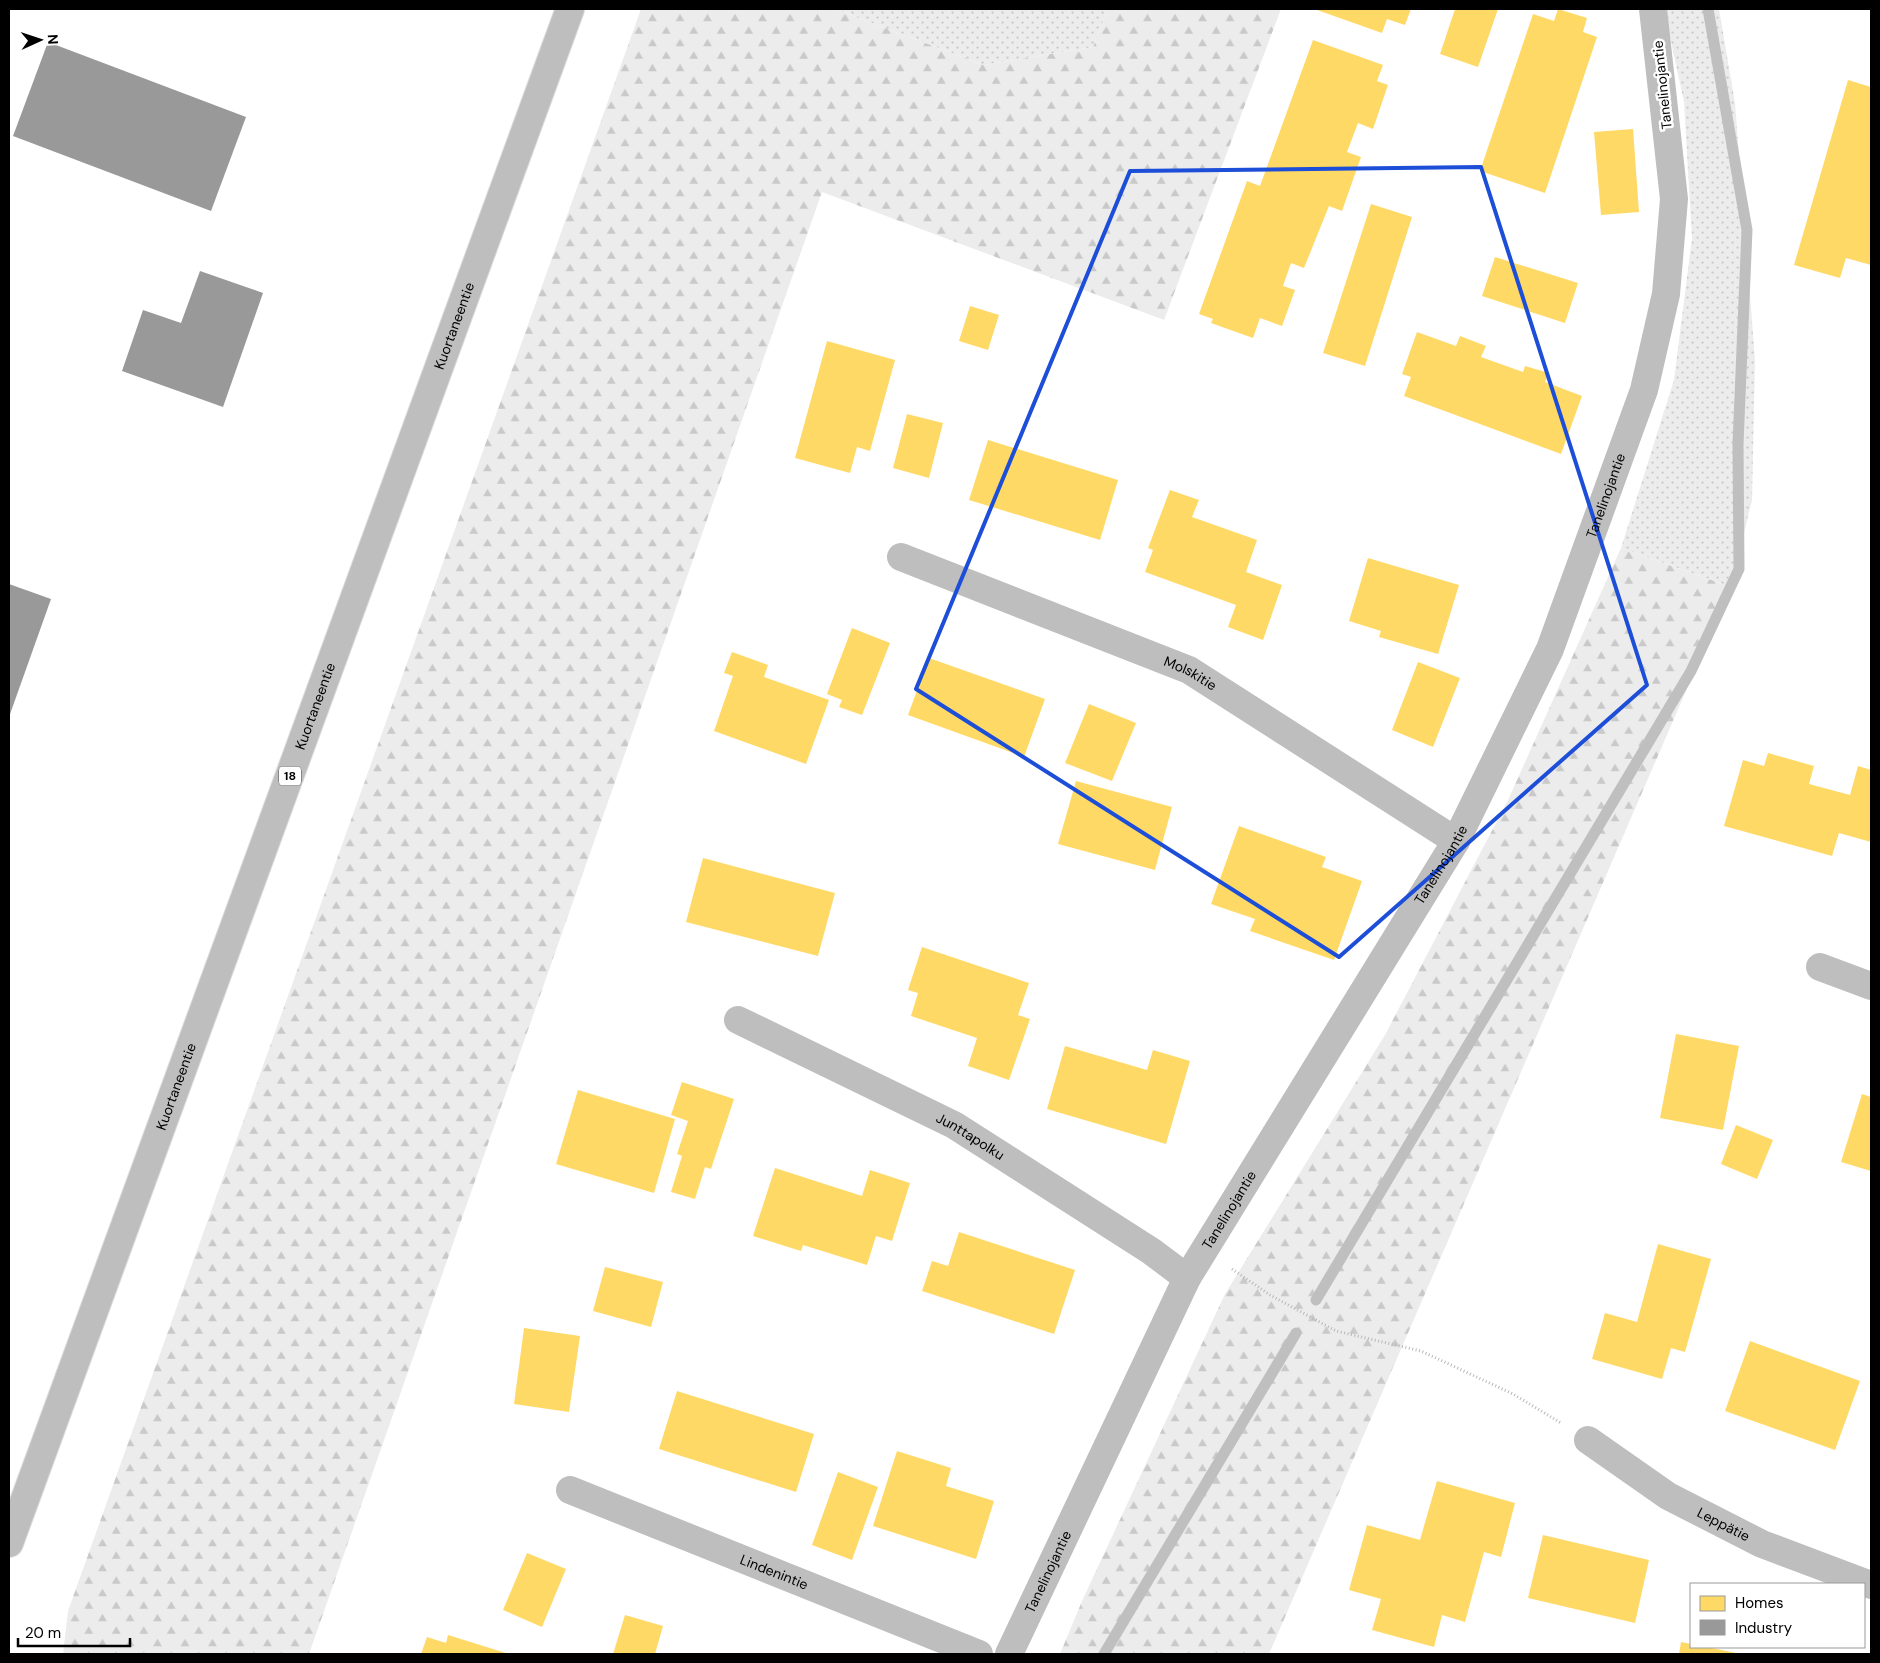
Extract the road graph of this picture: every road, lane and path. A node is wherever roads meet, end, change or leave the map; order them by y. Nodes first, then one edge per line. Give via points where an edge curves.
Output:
1 (570, 9) edge
2 (1653, 9) edge
3 (901, 556) dead end
4 (1456, 841) junction
5 (1820, 967) dead end
6 (1871, 986) edge
7 (738, 1020) dead end
8 (1203, 1250) junction
9 (1187, 1278) junction
10 (1588, 1440) joint
11 (570, 1490) dead end
12 (9, 1543) edge
13 (1871, 1584) edge
14 (979, 1654) edge
15 (1009, 1654) edge

1 - 12 main road, Kuortaneentie / 18
2 - 4 main road, Tanelinojantie via 1674,199 1666,294 1644,390 1550,649
3 - 4 main road, Molskitie via 1189,670
4 - 8 main road, Tanelinojantie
5 - 6 main road
7 - 9 main road, Junttapolku via 954,1126 1151,1251
8 - 9 main road, Tanelinojantie
8 - 10 path via 1270,1295 1336,1331 1421,1351 1513,1394
9 - 15 main road, Tanelinojantie
10 - 13 main road, Leppätie via 1668,1496 1754,1540
11 - 14 main road, Lindenintie

